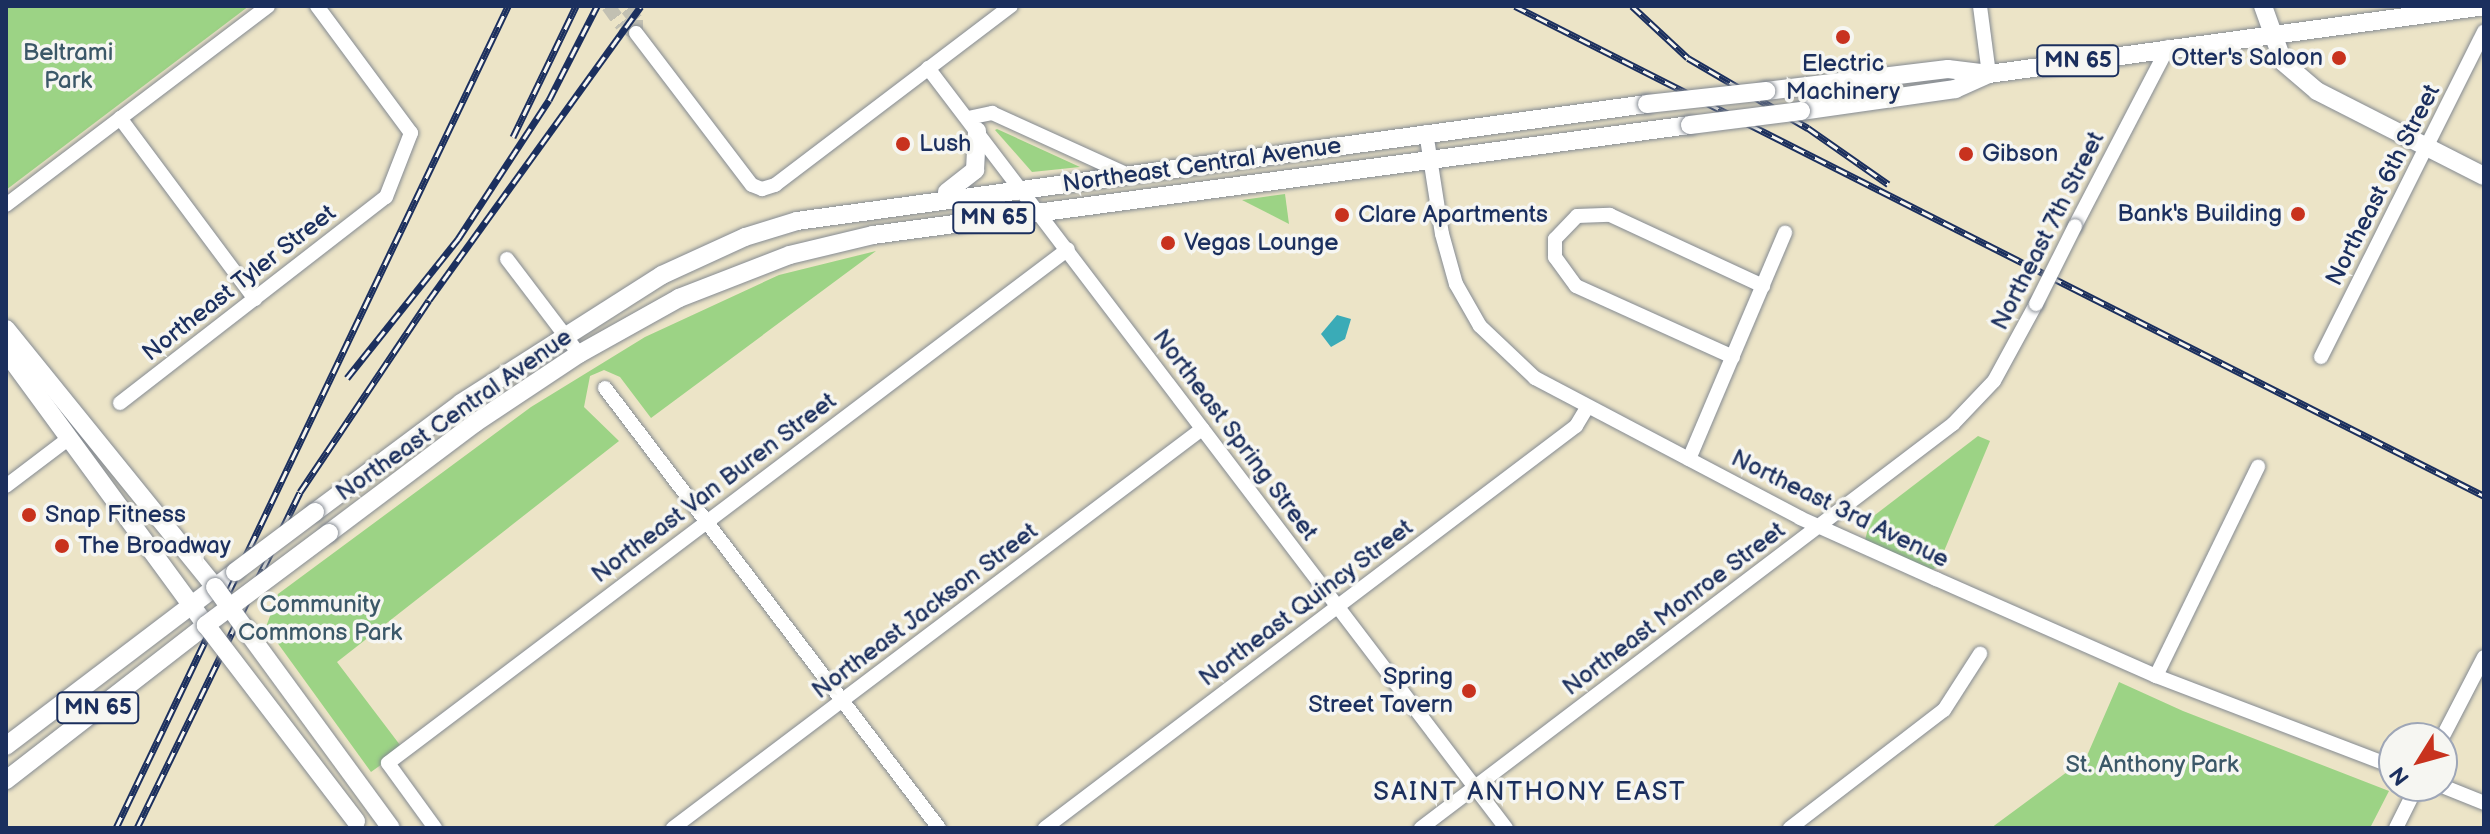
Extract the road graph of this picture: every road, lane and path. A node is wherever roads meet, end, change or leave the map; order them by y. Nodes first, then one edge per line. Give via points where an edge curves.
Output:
1 (268, 6) edge
2 (317, 6) edge
3 (1011, 6) edge
4 (1980, 6) edge
5 (2263, 6) edge
6 (2484, 6) edge
7 (2484, 32) edge
8 (636, 33) dead end
9 (2272, 33) junction
10 (2168, 47) junction
11 (928, 68) junction
12 (1989, 74) junction
13 (120, 118) junction
14 (972, 124) junction
15 (1426, 132) junction
16 (2427, 146) junction
17 (1431, 158) junction
18 (1126, 174) junction
19 (2484, 176) edge
20 (1021, 187) junction
21 (924, 200) junction
22 (6, 205) edge
23 (1039, 211) junction
24 (1785, 233) dead end
25 (1068, 249) junction
26 (507, 259) dead end
27 (1763, 286) junction
28 (255, 299) junction
29 (6, 329) edge
30 (564, 334) junction
31 (6, 352) edge
32 (579, 354) junction
33 (1733, 357) junction
34 (2321, 357) dead end
35 (605, 388) dead end
36 (120, 403) dead end
37 (1587, 408) junction
38 (1953, 424) joint
39 (1202, 429) junction
40 (68, 439) junction
41 (1689, 459) junction
42 (2258, 467) dead end
43 (6, 486) edge
44 (706, 521) junction
45 (1819, 526) junction
46 (215, 587) junction
47 (192, 605) junction
48 (1337, 606) junction
49 (230, 607) junction
50 (206, 625) junction
51 (1980, 654) dead end
52 (2484, 657) edge
53 (2156, 676) junction
54 (842, 701) junction
55 (2450, 722) edge
56 (6, 746) edge
57 (2378, 761) edge
58 (7, 779) edge
59 (1475, 787) junction
60 (2458, 792) edge
61 (2409, 802) edge
62 (2484, 802) edge
63 (358, 825) edge
64 (391, 828) edge
65 (435, 828) edge
66 (673, 828) edge
67 (939, 828) edge
68 (1045, 828) edge
69 (1421, 828) edge
70 (1506, 828) edge
71 (1790, 828) edge
72 (2396, 828) edge

1 - 13 street
2 - 28 street, Northeast Tyler Street via 411,133 386,197
3 - 11 street
4 - 12 street
5 - 9 main road
6 - 9 main road, Northeast Central Avenue / MN 65
7 - 16 street, Northeast 6th Street
8 - 11 street via 752,185 762,189 775,185
9 - 10 main road, Northeast Central Avenue / MN 65
9 - 16 main road via 2283,62 2317,91
10 - 12 main road, Northeast Central Avenue / MN 65
10 - 38 street, Northeast 7th Street, bridge via 1994,381
11 - 14 street, Northeast Spring Street
12 - 15 main road, Northeast Central Avenue / MN 65, bridge via 1948,69
12 - 17 main road, Northeast Central Avenue / MN 65, bridge via 1955,89
13 - 22 street
13 - 28 street
14 - 18 street via 992,113
14 - 20 street, Northeast Spring Street
14 - 21 main road via 980,149 971,177
15 - 17 street, Northeast 3rd Avenue
15 - 18 main road, Northeast Central Avenue / MN 65
16 - 19 main road
16 - 34 street, Northeast 6th Street
17 - 23 main road, Northeast Central Avenue / MN 65
17 - 37 street, Northeast 3rd Avenue via 1448,260 1467,306 1512,360
18 - 20 main road, Northeast Central Avenue / MN 65
20 - 21 main road, Northeast Central Avenue / MN 65
20 - 23 street, Northeast Spring Street
21 - 30 main road, Northeast Central Avenue / MN 65 via 837,212 745,237 662,275
23 - 25 street, Northeast Spring Street
23 - 32 main road, Northeast Central Avenue / MN 65 via 873,235 779,258 679,298
24 - 27 street
25 - 39 street, Northeast Spring Street
25 - 44 street, Northeast Van Buren Street
26 - 30 street
27 - 33 street
27 - 33 street via 1610,215 1577,216 1555,239 1555,257 1576,286
28 - 36 street, Northeast Tyler Street
29 - 46 main road
30 - 32 street
30 - 46 main road, Northeast Central Avenue / MN 65, bridge via 461,403
31 - 40 main road
32 - 49 main road, Northeast Central Avenue / MN 65, bridge via 475,423
33 - 41 street
35 - 44 street
37 - 41 street, Northeast 3rd Avenue
37 - 48 street, Northeast Quincy Street via 1576,426
38 - 45 street, Northeast Monroe Street
39 - 48 street, Northeast Spring Street
39 - 54 street, Northeast Jackson Street
40 - 43 street
40 - 47 main road
41 - 45 street, Northeast 3rd Avenue
42 - 53 street
44 - 54 street
44 - 65 street, Northeast Van Buren Street via 388,763
45 - 53 street, Northeast 3rd Avenue
45 - 59 street, Northeast Monroe Street
46 - 47 main road, Northeast Central Avenue / MN 65
46 - 49 main road, bridge
47 - 50 main road
47 - 56 main road, Northeast Central Avenue / MN 65
48 - 59 street, Northeast Spring Street
48 - 68 street, Northeast Quincy Street
49 - 50 main road, Northeast Central Avenue / MN 65, bridge
49 - 64 main road, bridge
50 - 58 main road, Northeast Central Avenue / MN 65
50 - 63 main road, bridge
51 - 71 street via 1944,710
52 - 55 street
53 - 57 street, Northeast 3rd Avenue
54 - 66 street, Northeast Jackson Street
54 - 67 street
59 - 69 street, Northeast Monroe Street
59 - 70 street, Northeast Spring Street
60 - 62 street
61 - 72 street

